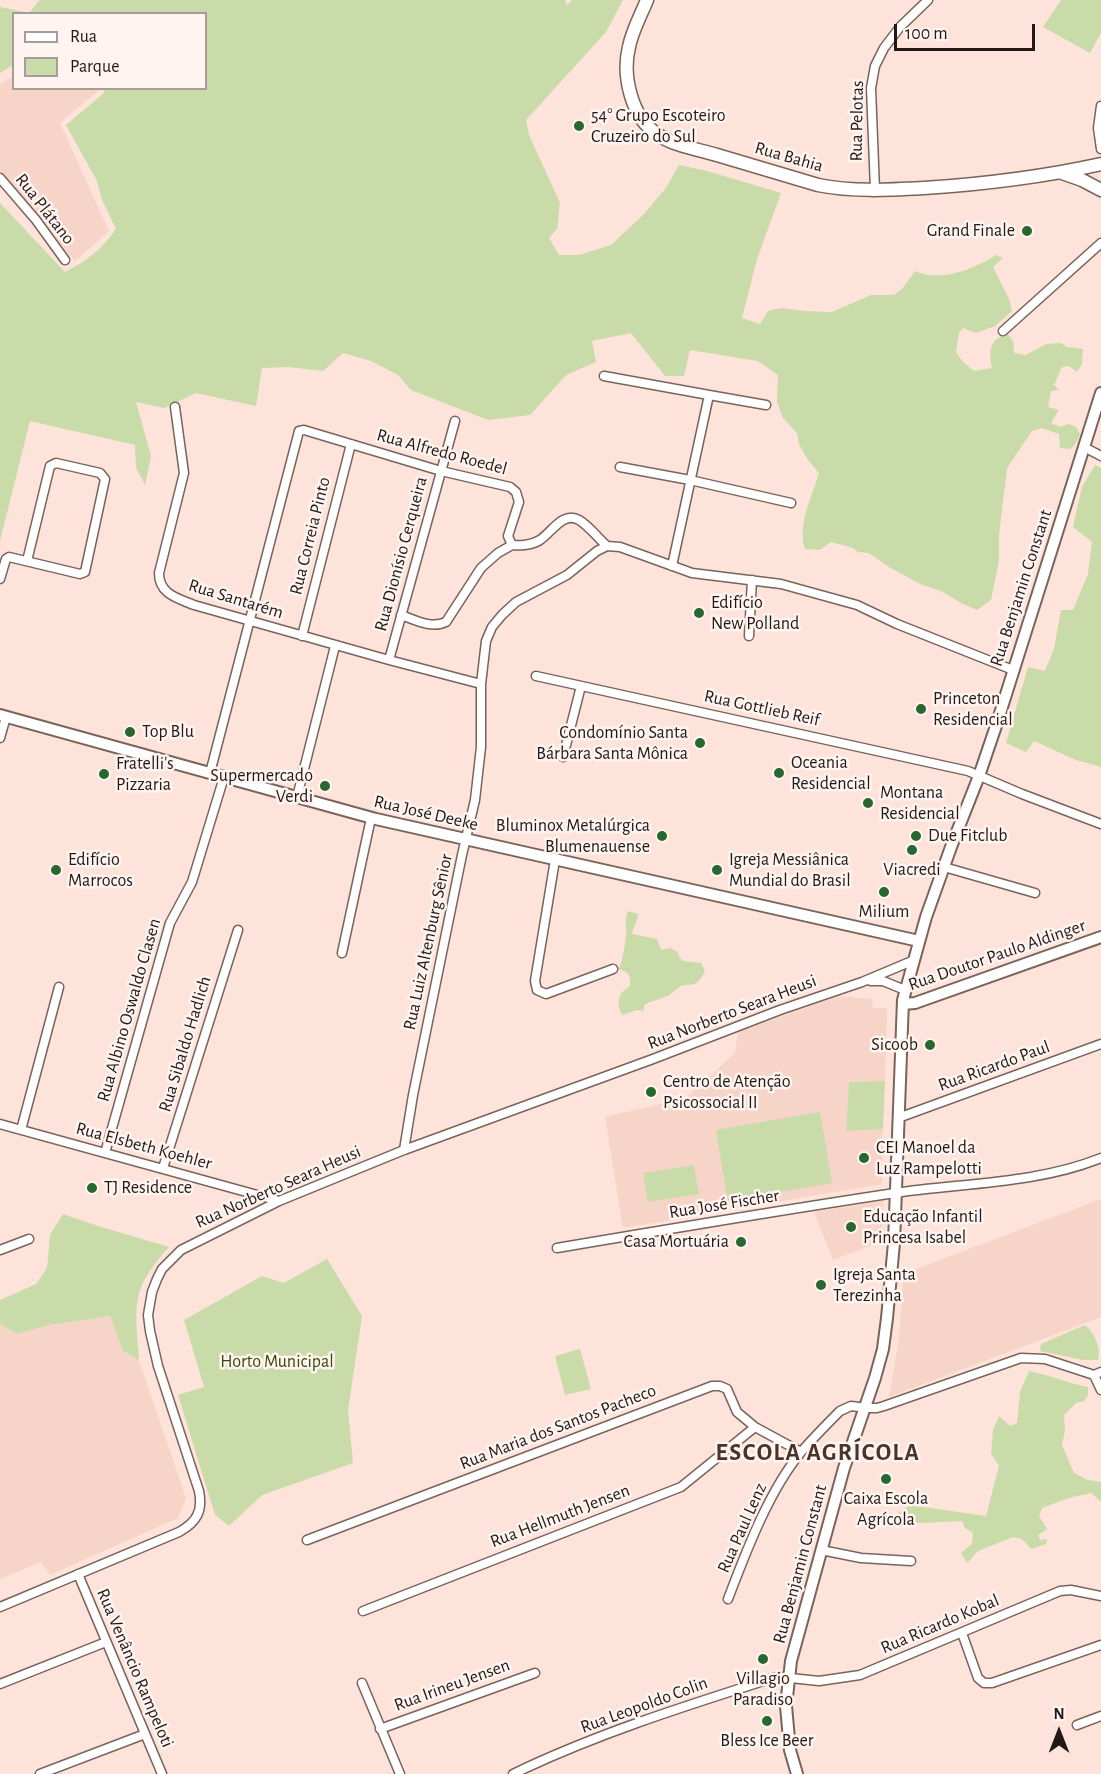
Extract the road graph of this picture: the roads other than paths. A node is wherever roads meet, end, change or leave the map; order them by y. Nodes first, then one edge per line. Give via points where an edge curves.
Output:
1 (647, 0) edge
2 (928, 0) edge
3 (1101, 106) edge
4 (1101, 149) edge
5 (1101, 165) edge
6 (1061, 172) junction
7 (0, 178) edge
8 (1101, 189) edge
9 (874, 190) junction
10 (1101, 243) edge
11 (65, 260) dead end
12 (1003, 331) dead end
13 (604, 376) dead end
14 (1101, 393) edge
15 (710, 395) junction
16 (766, 405) dead end
17 (175, 408) dead end
18 (455, 421) dead end
19 (351, 444) junction
20 (1084, 447) junction
21 (1101, 456) edge
22 (620, 466) dead end
23 (441, 471) junction
24 (690, 480) junction
25 (791, 503) dead end
26 (512, 545) junction
27 (607, 546) junction
28 (27, 561) junction
29 (672, 567) junction
30 (0, 579) edge
31 (752, 580) junction
32 (401, 615) junction
33 (249, 621) junction
34 (302, 636) junction
35 (749, 636) dead end
36 (335, 645) junction
37 (389, 660) junction
38 (1013, 670) junction
39 (536, 676) dead end
40 (481, 684) junction
41 (581, 686) junction
42 (3, 716) edge
43 (0, 738) edge
44 (563, 757) dead end
45 (210, 773) junction
46 (979, 776) junction
47 (224, 777) junction
48 (297, 797) junction
49 (371, 818) junction
50 (1101, 824) edge
51 (466, 840) junction
52 (555, 860) junction
53 (944, 867) junction
54 (1035, 893) dead end
55 (238, 930) dead end
56 (1101, 937) edge
57 (919, 941) junction
58 (342, 953) dead end
59 (912, 962) junction
60 (614, 969) dead end
61 (862, 982) junction
62 (59, 987) dead end
63 (905, 990) junction
64 (903, 1004) junction
65 (1101, 1044) edge
66 (898, 1118) junction
67 (0, 1124) edge
68 (21, 1130) junction
69 (404, 1150) junction
70 (105, 1153) junction
71 (1101, 1158) edge
72 (163, 1168) junction
73 (896, 1193) junction
74 (279, 1201) junction
75 (30, 1239) dead end
76 (556, 1248) dead end
77 (0, 1250) edge
78 (1098, 1374) edge
79 (1101, 1390) edge
80 (866, 1408) junction
81 (755, 1427) junction
82 (801, 1452) junction
83 (307, 1540) dead end
84 (821, 1550) junction
85 (911, 1562) dead end
86 (78, 1574) junction
87 (1101, 1596) edge
88 (728, 1599) dead end
89 (0, 1607) edge
90 (363, 1611) dead end
91 (962, 1633) junction
92 (106, 1642) junction
93 (1101, 1645) edge
94 (535, 1673) dead end
95 (789, 1678) junction
96 (362, 1683) dead end
97 (0, 1684) edge
98 (1101, 1716) edge
99 (1077, 1725) dead end
100 (380, 1729) junction
101 (145, 1734) junction
102 (40, 1774) edge
103 (162, 1774) edge
104 (400, 1774) edge
105 (513, 1774) edge
106 (798, 1774) edge

1 - 9 main road, Rua Bahia via 629,46 627,63 630,93 651,130 682,145 818,184
2 - 9 street, Rua Pelotas via 900,27 875,66 871,88
3 - 4 street
5 - 6 main road, Rua Bahia
5 - 8 main road via 1097,176
6 - 8 main road, Rua Bahia
6 - 9 main road, Rua Bahia via 963,185
7 - 11 street, Rua Plátano
10 - 12 street
13 - 15 street
14 - 20 main road, Rua Benjamin Constant
15 - 16 street
15 - 24 street
17 - 33 street, Rua Santarém via 184,473 159,582 176,598
18 - 23 street, Rua Dionísio Cerqueira
19 - 23 street, Rua Alfredo Roedel
19 - 33 street, Rua Alfredo Roedel via 298,431
19 - 34 street, Rua Correia Pinto
20 - 21 street
20 - 38 main road, Rua Benjamin Constant
22 - 24 street
23 - 26 street, Rua Alfredo Roedel via 497,483 516,492 519,502 508,536
23 - 32 street, Rua Dionísio Cerqueira
24 - 25 street
24 - 29 street
26 - 27 street via 538,541 572,517
26 - 32 street via 481,568 446,621 431,624
27 - 29 street via 620,547
27 - 40 street, Rua Luiz Altenburg Sênior via 567,575 516,602 502,615 486,641
28 - 28 street via 85,572 104,476 56,463 50,466
28 - 30 street via 6,559
29 - 31 street
31 - 35 street
31 - 38 street via 857,605
32 - 37 street, Rua Dionísio Cerqueira
33 - 34 street, Rua Santarém
33 - 45 street
34 - 36 street, Rua Santarém
36 - 37 street, Rua Santarém
36 - 48 street
37 - 40 street, Rua Santarém
38 - 46 main road, Rua Benjamin Constant
39 - 41 street, Rua Gottlieb Reif
40 - 51 street, Rua Luiz Altenburg Sênior via 479,776
41 - 44 street
41 - 46 street, Rua Gottlieb Reif
42 - 43 street
42 - 45 main road, Rua José Deeke
45 - 47 main road, Rua José Deeke
46 - 50 street, Rua Gottlieb Reif
46 - 53 main road, Rua Benjamin Constant
47 - 48 main road, Rua José Deeke
47 - 70 street, Rua Albino Oswaldo Clasen via 192,882 170,923
48 - 49 main road, Rua José Deeke
49 - 51 main road, Rua José Deeke
49 - 58 street
51 - 52 main road, Rua José Deeke
51 - 69 street, Rua Luiz Altenburg Sênior
52 - 57 main road, Rua José Deeke
52 - 60 street via 535,981 537,990 546,994
53 - 54 street
53 - 57 main road, Rua Benjamin Constant
55 - 72 street, Rua Sibaldo Hadlich
56 - 64 main road, Rua Doutor Paulo Aldinger via 925,1000
57 - 59 main road, Rua Benjamin Constant
59 - 61 street, Rua Norberto Seara Heusi
59 - 63 main road, Rua Benjamin Constant
61 - 63 street, Rua Norberto Seara Heusi via 883,981
61 - 69 street, Rua Norberto Seara Heusi
62 - 68 street
63 - 64 main road, Rua Benjamin Constant
64 - 66 main road, Rua Benjamin Constant
65 - 66 street, Rua Ricardo Paul
66 - 73 main road, Rua Benjamin Constant
67 - 68 street, Rua Elsbeth Koehler
68 - 70 street, Rua Elsbeth Koehler
69 - 74 street, Rua Norberto Seara Heusi
70 - 72 street, Rua Elsbeth Koehler
71 - 73 street, Rua José Fischer via 1050,1174
72 - 74 street, Rua Elsbeth Koehler
73 - 76 street, Rua José Fischer
73 - 80 main road, Rua Benjamin Constant via 887,1318
74 - 86 street, Rua Norberto Seara Heusi via 181,1250 162,1269 152,1292 150,1331 199,1491 201,1502 196,1517 179,1532
75 - 77 street
78 - 79 street
78 - 80 street, Rua Paul Lenz via 1045,1359 1021,1358 884,1406
80 - 82 street, Rua Paul Lenz via 851,1406 840,1411
80 - 84 main road, Rua Benjamin Constant
81 - 82 street, Rua Maria dos Santos Pacheco
81 - 83 street, Rua Maria dos Santos Pacheco via 737,1412 727,1389 712,1386
81 - 90 street, Rua Hellmuth Jensen via 681,1487
82 - 88 street, Rua Paul Lenz via 747,1548
84 - 85 street
84 - 95 main road, Rua Benjamin Constant via 795,1641
86 - 89 street, Rua Norberto Seara Heusi
86 - 92 street, Rua Venâncio Rampeloti
87 - 91 street, Rua Ricardo Kobal via 1060,1591
91 - 93 street via 978,1678 984,1683
91 - 95 street, Rua Ricardo Kobal via 860,1675 819,1681
92 - 97 street
92 - 101 street, Rua Venâncio Rampeloti
94 - 100 street, Rua Irineu Jensen
95 - 105 street, Rua Leopoldo Colin via 772,1678 623,1728
95 - 106 main road, Rua Benjamin Constant via 788,1736
96 - 100 street
98 - 99 street
100 - 104 street
101 - 102 street
101 - 103 street, Rua Venâncio Rampeloti

